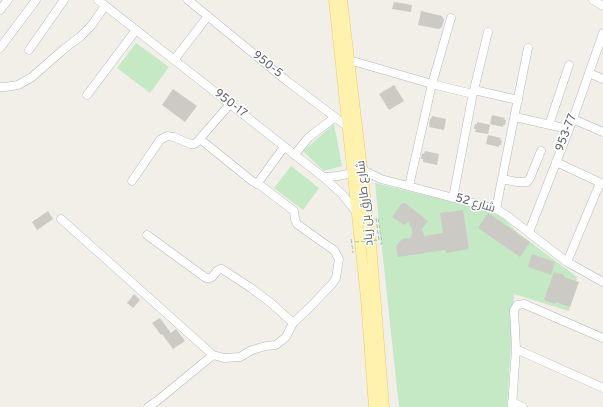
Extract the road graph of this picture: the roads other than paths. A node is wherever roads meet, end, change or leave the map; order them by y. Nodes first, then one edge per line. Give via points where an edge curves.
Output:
1 (36, 0) edge
2 (64, 0) edge
3 (98, 0) edge
4 (188, 0) edge
5 (334, 0) edge
6 (342, 0) edge
7 (593, 0) edge
8 (6, 1) edge
9 (108, 5) edge
10 (603, 6) edge
11 (0, 10) edge
12 (208, 16) junction
13 (451, 18) dead end
14 (136, 30) junction
15 (488, 32) dead end
16 (603, 33) edge
17 (0, 48) edge
18 (528, 48) dead end
19 (29, 50) dead end
20 (174, 60) junction
21 (349, 60) junction
22 (569, 65) dead end
23 (589, 73) junction
24 (603, 79) edge
25 (432, 84) junction
26 (0, 87) edge
27 (473, 92) junction
28 (87, 95) dead end
29 (518, 100) junction
30 (230, 104) junction
31 (515, 117) junction
32 (334, 118) junction
33 (573, 119) junction
34 (549, 125) junction
35 (348, 127) junction
36 (568, 129) junction
37 (603, 132) edge
38 (200, 139) junction
39 (284, 147) junction
40 (541, 151) dead end
41 (294, 155) junction
42 (556, 162) junction
43 (358, 172) junction
44 (323, 177) junction
45 (502, 179) junction
46 (132, 181) dead end
47 (602, 183) edge
48 (257, 184) junction
49 (409, 186) junction
50 (453, 198) junction
51 (496, 209) junction
52 (358, 214) junction
53 (61, 219) dead end
54 (529, 232) junction
55 (147, 235) dead end
56 (567, 262) junction
57 (603, 282) edge
58 (293, 322) junction
59 (603, 338) edge
60 (516, 349) junction
61 (213, 355) junction
62 (603, 388) edge
63 (512, 405) edge
64 (148, 407) edge
65 (374, 407) edge
66 (384, 407) edge
67 (523, 407) edge

1 - 17 street
2 - 19 street
3 - 9 street, 950-17
4 - 12 street, 950-5
5 - 35 main road, شارع طارق بن زياد
6 - 21 main road, شارع طارق بن زياد
7 - 10 street
8 - 11 street
9 - 14 street, 950-17
9 - 26 street via 81,36 32,77 18,85
12 - 20 street
12 - 32 street, 950-5
13 - 25 street
14 - 20 street, 950-17
14 - 28 street
15 - 27 street
16 - 23 street, 953-77
18 - 29 street
20 - 30 street, 950-17
21 - 25 street
21 - 43 main road, شارع طارق بن زياد
22 - 34 street
23 - 24 street
23 - 33 street, 953-77
25 - 27 street
25 - 49 street
27 - 29 street
27 - 50 street
29 - 31 street
30 - 38 street
30 - 39 street, 950-17
31 - 34 street
31 - 45 street
32 - 35 street, 950-5
32 - 41 street via 309,137
33 - 36 street, 953-77
33 - 37 street
34 - 36 street
35 - 43 main road, شارع طارق بن زياد
36 - 42 street, 953-77
38 - 46 street via 194,144 167,136 160,140
38 - 48 street
39 - 41 street, 950-17
39 - 48 street
40 - 45 street via 526,182
41 - 44 street, 950-17
42 - 47 street
42 - 54 street, 953-77
43 - 44 street
43 - 49 street, شارع 52 via 367,172
43 - 52 main road, شارع طارق بن زياد
43 - 66 main road, شارع طارق بن زياد via 371,245
44 - 52 street, 950-17 via 342,194
45 - 51 street
47 - 56 street
48 - 58 street via 294,211 297,224 334,250 339,259 336,278 332,284
49 - 50 street, شارع 52
50 - 51 street, شارع 52
51 - 54 street, شارع 52
52 - 65 main road, شارع طارق بن زياد
53 - 61 street
54 - 56 street, شارع 52
55 - 58 street via 206,278 212,277 216,271 222,269 271,303
56 - 57 street, شارع 52
58 - 61 street via 286,337 276,344 252,350 240,357 224,358
59 - 60 street via 524,304 517,305 514,310
60 - 62 street
60 - 63 street
61 - 64 street
63 - 67 street

